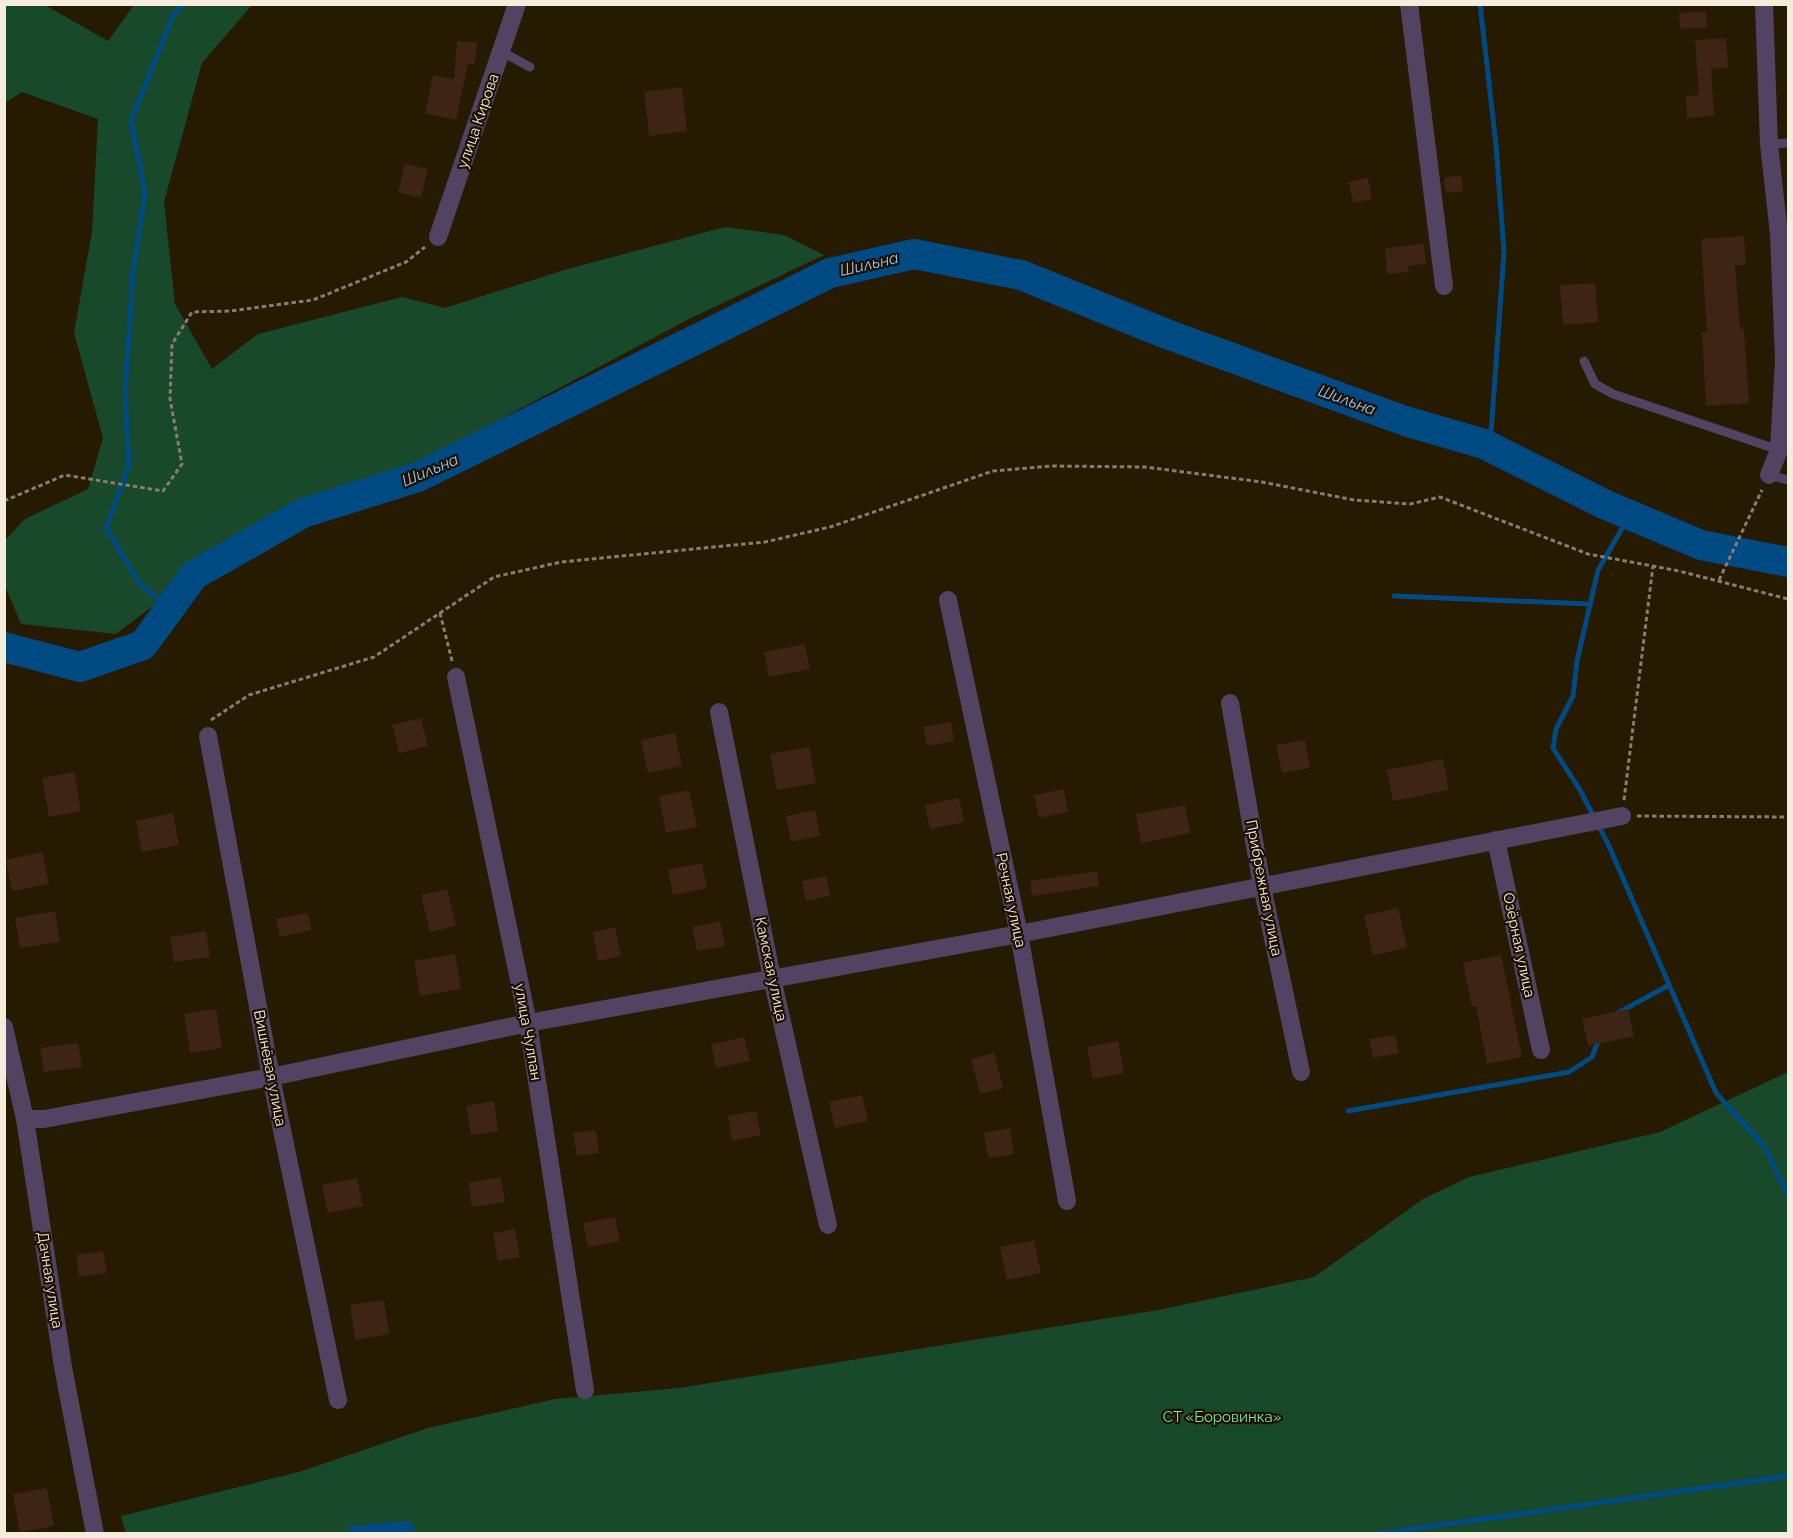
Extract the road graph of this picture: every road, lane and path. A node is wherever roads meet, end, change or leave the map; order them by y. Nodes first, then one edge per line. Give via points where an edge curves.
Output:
1 (517, 4) edge
2 (1409, 4) edge
3 (1764, 4) edge
4 (502, 52) junction
5 (530, 67) dead end
6 (1788, 143) edge
7 (1769, 144) junction
8 (438, 237) joint
9 (1444, 286) dead end
10 (1584, 361) dead end
11 (1779, 450) junction
12 (1769, 475) junction
13 (1788, 480) edge
14 (4, 501) edge
15 (1653, 566) junction
16 (1719, 580) junction
17 (1788, 599) edge
18 (948, 600) dead end
19 (440, 613) junction
20 (456, 677) joint
21 (1230, 703) dead end
22 (719, 712) dead end
23 (208, 736) joint
24 (1622, 816) junction
25 (1788, 817) edge
26 (1496, 840) junction
27 (1262, 886) junction
28 (1019, 934) junction
29 (772, 978) junction
30 (528, 1023) junction
31 (4, 1027) edge
32 (1541, 1050) dead end
33 (1301, 1072) dead end
34 (271, 1077) junction
35 (25, 1119) junction
36 (1067, 1201) dead end
37 (828, 1225) dead end
38 (585, 1390) dead end
39 (338, 1400) dead end
40 (95, 1533) edge

1 - 4 street, улица Кирова
2 - 9 street
3 - 7 street
4 - 5 lane
4 - 8 street, улица Кирова
6 - 7 lane
7 - 11 street via 1783,311
8 - 14 path via 406,262 313,300 192,312 172,344 170,399 182,464 162,491 64,476
10 - 11 lane via 1595,384 1613,393
11 - 12 street
12 - 13 lane
12 - 16 path
15 - 16 path
15 - 19 path via 1588,555 1440,497 1410,504 1354,500 1262,482 1145,467 1052,466 993,471 830,527 765,543 561,562 494,577
15 - 24 path
16 - 17 path
18 - 28 street, Речная улица
19 - 20 path
19 - 23 path via 374,657 249,695 205,724
20 - 30 street, улица Чулпан
21 - 27 street, Прибрежная улица
22 - 29 street, Камская улица
23 - 34 street, Вишнёвая улица
24 - 25 path
24 - 26 street
26 - 27 street
26 - 32 street, Озёрная улица
27 - 28 street
27 - 33 street, Прибрежная улица
28 - 29 street
28 - 36 street, Речная улица
29 - 30 street
29 - 37 street, Камская улица
30 - 34 street
30 - 38 street, улица Чулпан
31 - 35 street, Дачная улица
34 - 35 street via 44,1119
34 - 39 street, Вишнёвая улица
35 - 40 street, Дачная улица via 63,1367

